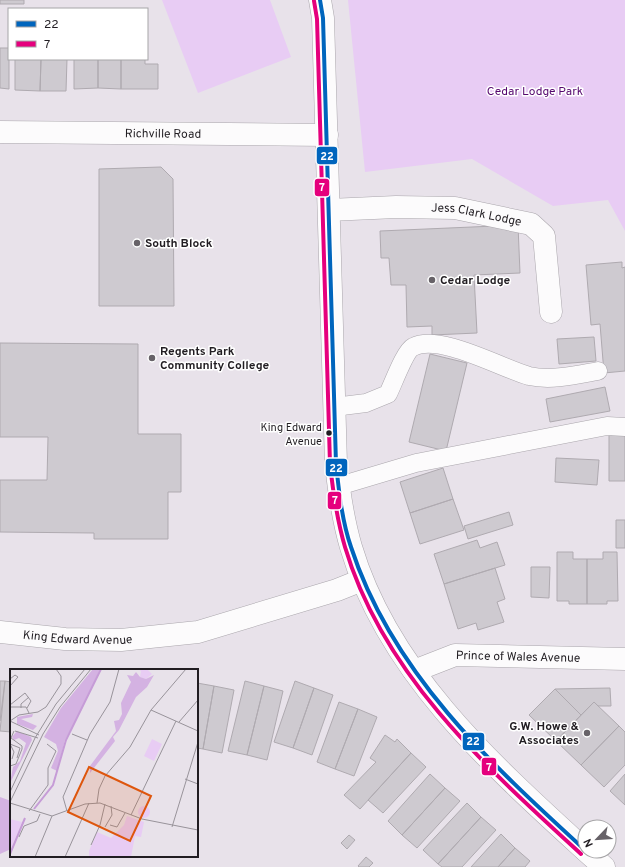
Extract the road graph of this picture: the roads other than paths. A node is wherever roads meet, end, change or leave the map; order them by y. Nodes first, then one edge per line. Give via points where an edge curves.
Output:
1 (320, 0) edge
2 (0, 132) edge
3 (327, 135) junction
4 (329, 210) junction
5 (551, 312) dead end
6 (598, 371) dead end
7 (334, 407) junction
8 (625, 426) edge
9 (339, 486) junction
10 (362, 580) junction
11 (0, 632) edge
12 (625, 659) edge
13 (414, 670) junction
14 (577, 842) edge
15 (596, 859) edge
16 (604, 867) edge

1 - 3 street via 323,18
2 - 3 street, Richville Road
3 - 4 street
4 - 5 street, Jess Clark Lodge via 456,208 531,224 544,236
4 - 7 street
6 - 7 lane via 555,378 530,376 441,344 424,343 413,347 407,353 388,394 366,403
7 - 9 street
8 - 9 lane via 607,426 416,463
9 - 10 street via 344,521
10 - 11 street, King Edward Avenue via 198,632 121,640 65,639
10 - 13 street
12 - 13 street, Prince of Wales Avenue via 455,655
13 - 14 street via 472,743
15 - 16 street

